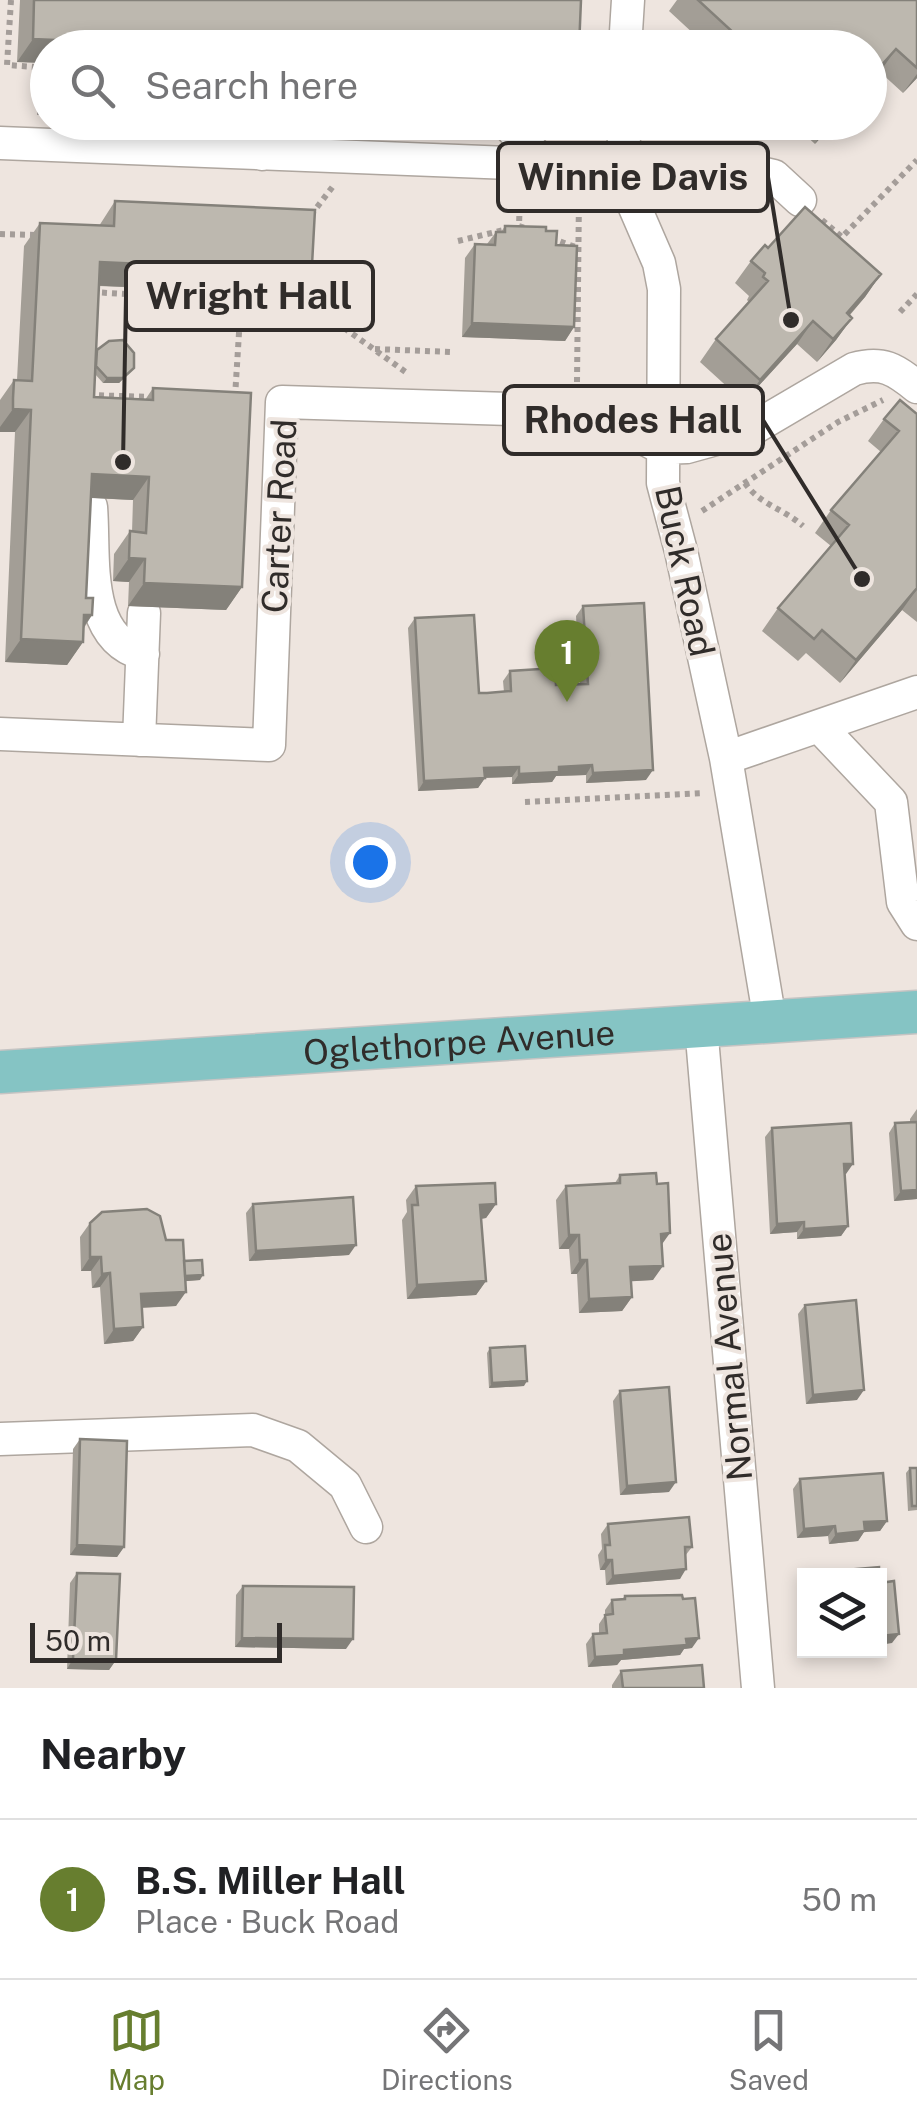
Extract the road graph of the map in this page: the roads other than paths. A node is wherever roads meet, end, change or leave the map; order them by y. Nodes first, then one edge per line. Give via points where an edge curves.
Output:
1 (628, 0) edge
2 (626, 30) edge
3 (276, 140) edge
4 (522, 140) edge
5 (623, 140) edge
6 (0, 143) edge
7 (262, 154) junction
8 (546, 166) junction
9 (623, 170) junction
10 (800, 200) road end
11 (917, 386) edge
12 (662, 448) junction
13 (91, 507) edge
14 (144, 614) edge
15 (143, 654) junction
16 (913, 701) edge
17 (820, 727) junction
18 (0, 734) edge
19 (139, 740) junction
20 (726, 758) junction
21 (917, 924) edge
22 (917, 1012) edge
23 (770, 1021) junction
24 (701, 1026) junction
25 (0, 1072) edge
26 (0, 1440) edge
27 (366, 1527) dead end
28 (758, 1688) edge

1 - 2 street
3 - 7 street
4 - 8 street
5 - 9 street, Buck Road
6 - 7 street
7 - 8 street
8 - 9 street
9 - 10 street via 761,173
9 - 12 street, Buck Road via 664,290
11 - 12 street via 893,368 870,364 752,428
12 - 19 street, Carter Road via 605,418 572,411 282,402 269,745
12 - 20 street, Buck Road via 663,483
13 - 15 street via 100,616 115,640
14 - 15 street
15 - 19 street
16 - 17 street
17 - 20 street
17 - 21 street via 891,802 904,902
18 - 19 street, Carter Road
20 - 23 street, Buck Road
22 - 23 main road, Oglethorpe Avenue
23 - 24 main road, Oglethorpe Avenue
24 - 25 main road, Oglethorpe Avenue
24 - 28 street, Normal Avenue
26 - 27 street via 253,1430 298,1446 345,1486

